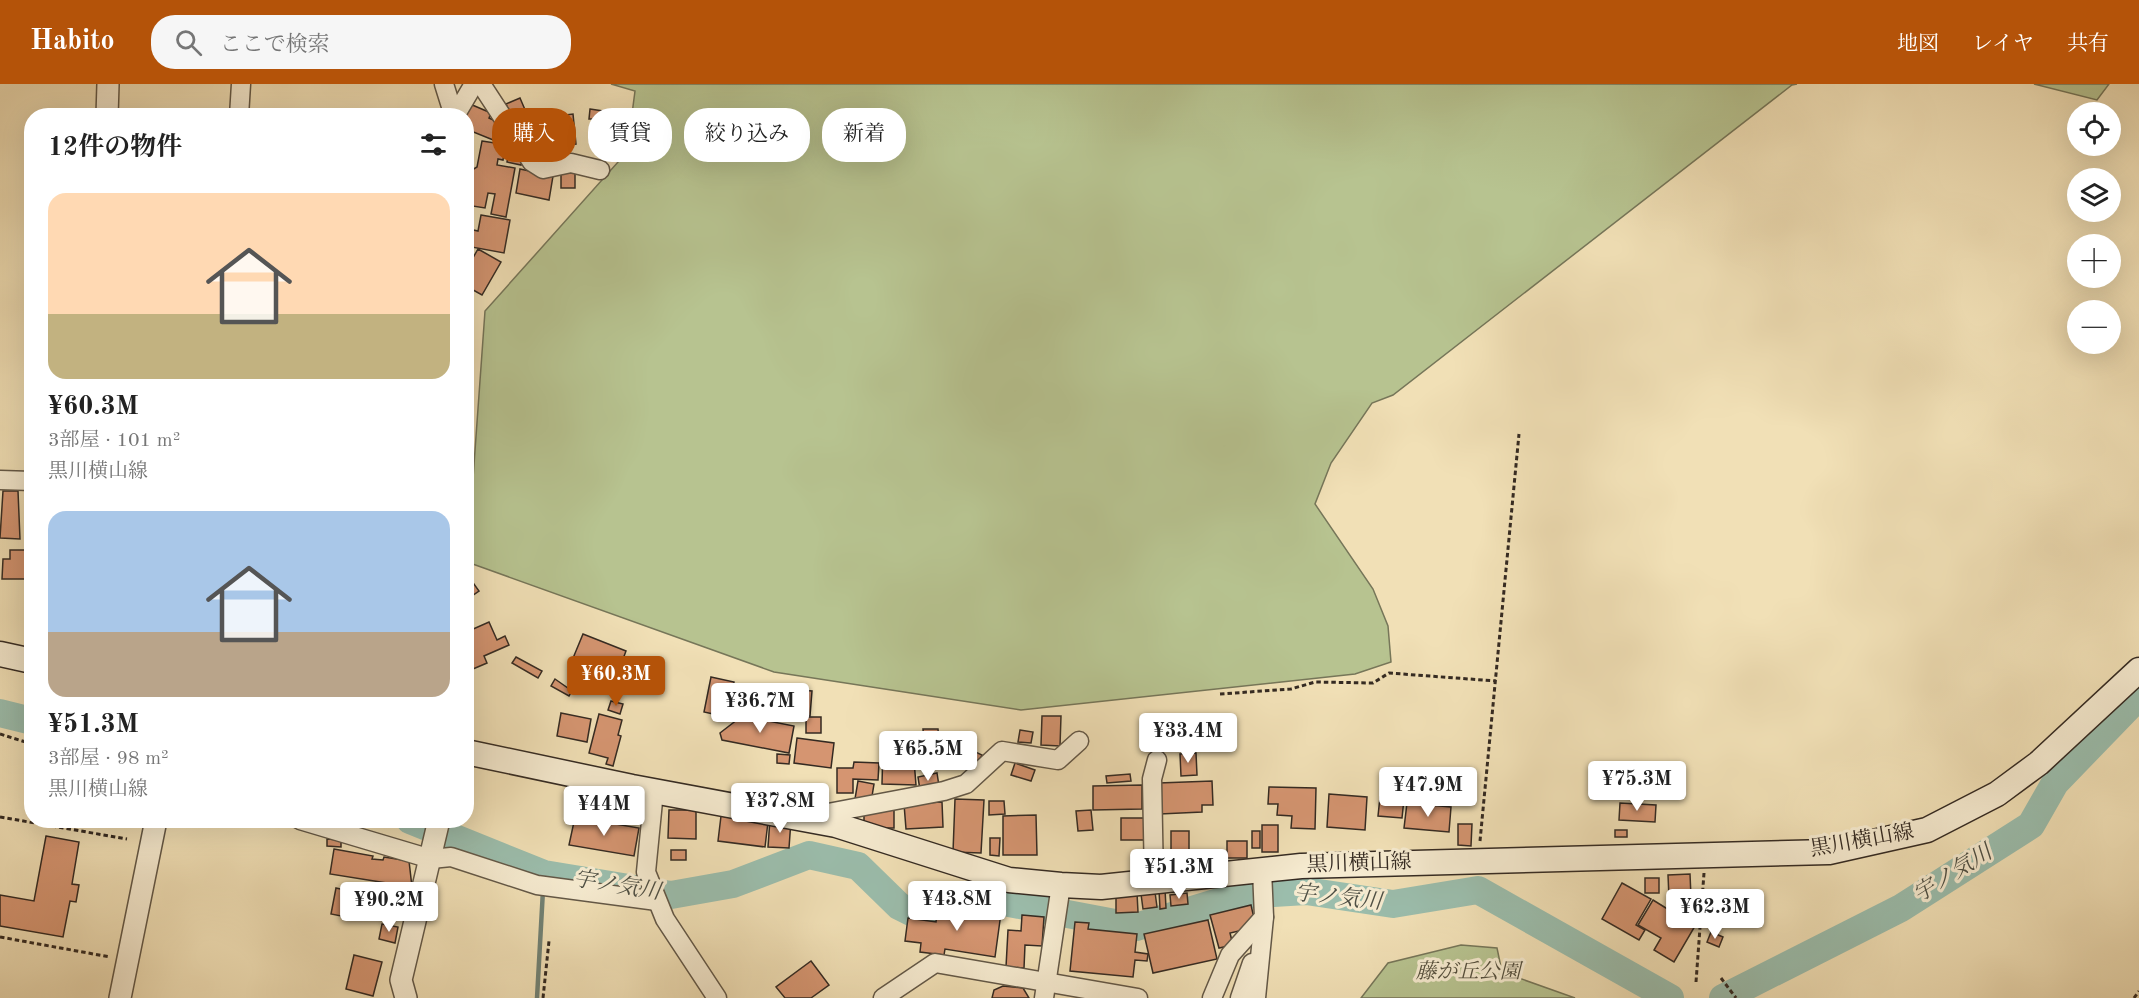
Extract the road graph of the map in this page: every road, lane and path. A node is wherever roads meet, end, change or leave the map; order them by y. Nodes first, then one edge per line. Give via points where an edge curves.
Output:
1 (108, 84) edge
2 (241, 84) edge
3 (444, 84) edge
4 (474, 84) edge
5 (481, 84) edge
6 (107, 108) edge
7 (240, 108) edge
8 (452, 108) edge
9 (460, 108) edge
10 (600, 170) dead end
11 (1519, 434) dead end
12 (0, 480) edge
13 (24, 481) edge
14 (0, 654) edge
15 (24, 659) edge
16 (2137, 677) edge
17 (1496, 681) junction
18 (1220, 694) dead end
19 (0, 734) edge
20 (1079, 741) dead end
21 (24, 742) edge
22 (474, 754) edge
23 (1157, 760) dead end
24 (654, 791) junction
25 (0, 817) edge
26 (24, 821) edge
27 (823, 823) junction
28 (64, 828) edge
29 (154, 828) edge
30 (335, 828) edge
31 (437, 828) edge
32 (127, 839) dead end
33 (433, 850) junction
34 (1705, 855) junction
35 (1478, 861) junction
36 (1262, 875) junction
37 (1155, 881) junction
38 (656, 899) junction
39 (1059, 902) junction
40 (1263, 909) junction
41 (0, 937) edge
42 (1262, 937) junction
43 (549, 941) dead end
44 (128, 961) junction
45 (1721, 978) dead end
46 (1696, 982) dead end
47 (1045, 990) edge
48 (2139, 991) edge
49 (120, 998) edge
50 (405, 998) edge
51 (543, 998) edge
52 (717, 998) edge
53 (882, 998) edge
54 (1138, 998) edge
55 (1212, 998) edge
56 (1239, 998) edge
57 (1256, 998) edge
58 (1736, 998) edge
59 (2134, 998) edge

1 - 6 street
2 - 7 street
3 - 8 street
4 - 9 street
5 - 10 street via 532,162 543,169 571,163
11 - 17 path
12 - 13 street
14 - 15 main road
16 - 34 main road, 黒川横山線 via 2039,763 1997,794 1927,830 1829,852
17 - 18 path via 1389,673 1373,683 1315,682 1291,689
17 - 35 path
19 - 21 path
20 - 27 street via 1058,760 1002,751 966,784 828,813
22 - 24 main road, 黒川横山線
23 - 37 street via 1152,779
24 - 27 main road, 黒川横山線
24 - 38 street via 646,872
25 - 26 path
27 - 39 main road, 黒川横山線 via 1009,880
28 - 32 path
29 - 44 street
30 - 33 street
31 - 33 street
33 - 38 street via 542,885
33 - 50 street via 401,980
34 - 35 main road, 黒川横山線
34 - 46 path
35 - 36 main road, 黒川横山線 via 1301,866
36 - 37 main road, 黒川横山線
36 - 40 street
37 - 39 main road, 黒川横山線 via 1101,887
38 - 52 street
39 - 47 street
40 - 42 street
40 - 55 street via 1230,955
41 - 44 path
42 - 56 street
42 - 57 street
43 - 51 path
44 - 49 street
45 - 58 path
47 - 53 street via 935,963
47 - 54 street
48 - 59 path

